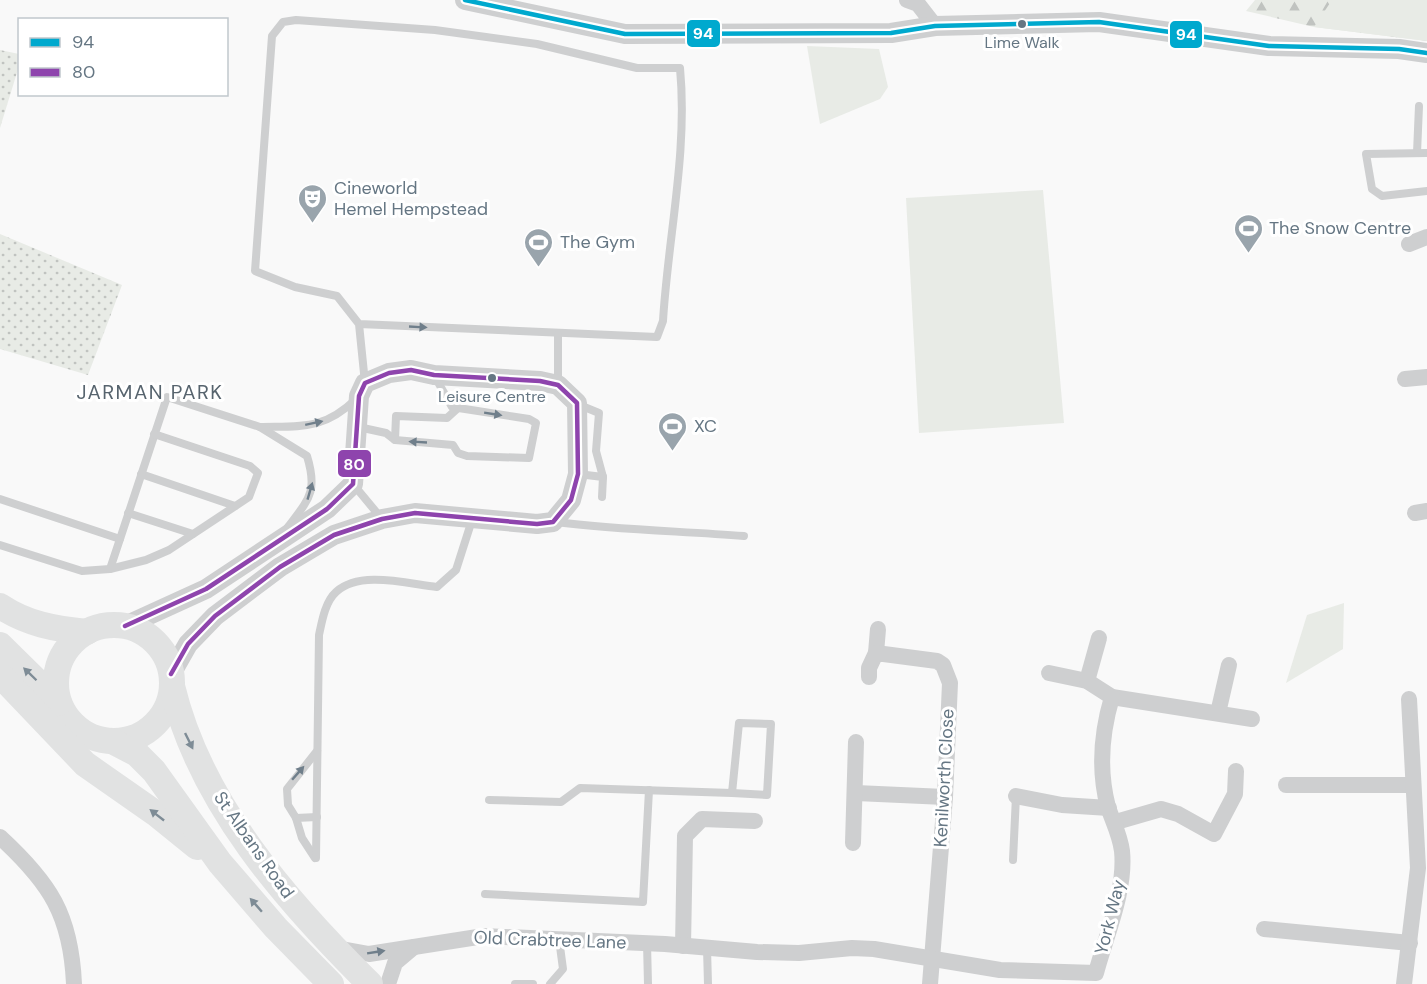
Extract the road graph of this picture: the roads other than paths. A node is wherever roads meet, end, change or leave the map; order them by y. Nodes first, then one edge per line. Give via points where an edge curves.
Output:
1 (465, 0) edge
2 (907, 0) edge
3 (935, 26) junction
4 (1427, 53) edge
5 (1419, 106) dead end
6 (1417, 153) junction
7 (1427, 153) edge
8 (1427, 190) edge
9 (1427, 237) edge
10 (1409, 244) dead end
11 (359, 324) junction
12 (558, 335) junction
13 (434, 375) junction
14 (1427, 377) edge
15 (1405, 379) dead end
16 (558, 385) junction
17 (362, 390) junction
18 (577, 404) junction
19 (458, 408) junction
20 (357, 421) junction
21 (260, 428) junction
22 (154, 434) junction
23 (395, 440) junction
24 (141, 474) junction
25 (578, 474) junction
26 (603, 477) junction
27 (352, 484) junction
28 (602, 497) dead end
29 (0, 499) edge
30 (235, 506) junction
31 (129, 513) junction
32 (382, 519) junction
33 (472, 519) junction
34 (553, 522) junction
35 (193, 534) junction
36 (744, 536) dead end
37 (120, 539) junction
38 (279, 540) junction
39 (0, 545) edge
40 (110, 569) junction
41 (0, 606) edge
42 (125, 626) junction
43 (878, 629) dead end
44 (87, 632) junction
45 (1099, 638) dead end
46 (0, 645) edge
47 (876, 653) junction
48 (1229, 665) dead end
49 (1049, 673) dead end
50 (0, 675) edge
51 (869, 677) dead end
52 (172, 679) junction
53 (1087, 681) junction
54 (1112, 697) junction
55 (1409, 699) dead end
56 (59, 703) junction
57 (1218, 713) junction
58 (1252, 719) dead end
59 (112, 741) junction
60 (856, 742) dead end
61 (318, 751) junction
62 (1236, 771) dead end
63 (1286, 785) dead end
64 (1413, 785) junction
65 (649, 790) junction
66 (732, 793) junction
67 (856, 794) junction
68 (1016, 796) joint
69 (945, 797) junction
70 (489, 800) dead end
71 (1112, 815) junction
72 (1421, 815) edge
73 (317, 817) junction
74 (296, 818) junction
75 (755, 821) dead end
76 (0, 837) edge
77 (853, 843) dead end
78 (1013, 860) dead end
79 (220, 863) junction
80 (485, 894) dead end
81 (1264, 929) dead end
82 (559, 939) junction
83 (647, 943) junction
84 (1410, 943) junction
85 (417, 944) junction
86 (683, 946) junction
87 (334, 948) junction
88 (707, 948) junction
89 (930, 960) junction
90 (1051, 977) edge
91 (74, 984) edge
92 (331, 984) edge
93 (370, 984) edge
94 (388, 984) edge
95 (515, 984) edge
96 (533, 984) edge
97 (550, 984) edge
98 (648, 984) edge
99 (708, 984) edge
100 (930, 984) edge
101 (1404, 984) edge

1 - 3 street via 625,34 891,33
2 - 3 street via 918,4
3 - 4 street via 1099,22 1269,46
5 - 6 lane
6 - 7 lane
6 - 8 lane via 1366,154 1372,189 1382,196
9 - 10 street
11 -> 12 lane
11 - 12 lane via 337,296 295,287 255,271 272,36 282,22 435,30 537,44 637,68 680,68 683,97 676,191 663,321 657,337
11 - 17 lane
12 - 16 lane
13 - 16 street
13 - 17 street via 411,370 389,373
13 - 19 lane via 452,408
14 - 15 street
16 - 18 street
17 - 20 street
21 -> 17 lane via 333,419
18 - 25 street
18 - 26 lane via 599,413 596,452
19 - 23 lane via 447,418 396,416
19 -> 23 lane via 536,423 529,458 467,456 458,453 453,445
20 - 23 lane via 363,428 386,433
20 - 27 street
21 - 22 lane via 167,397
38 -> 21 lane via 311,497 314,477 307,456
22 - 24 lane
22 - 30 lane via 250,466 258,473 249,497
24 - 30 lane
24 - 31 lane
25 - 26 lane
25 - 34 street via 571,500
26 - 28 lane
27 - 32 lane
27 - 38 street via 327,509
29 - 37 lane
30 - 35 lane
31 - 35 lane
31 - 37 lane
32 - 33 street via 415,513
32 - 52 street via 334,535 280,567 215,616 188,644
33 - 34 street
33 - 61 lane via 456,570 437,587 361,580 336,592 324,612 319,635
34 - 36 lane via 620,531
35 - 40 lane via 154,556
37 - 40 lane
38 - 42 street via 206,589
39 - 40 lane via 82,571
41 - 44 main road via 52,629
42 - 44 main road via 105,626
42 - 52 main road via 156,643 166,657
43 - 47 street
44 - 56 main road via 73,642 57,670
45 - 53 street
56 -> 46 main road
47 - 51 street
47 - 69 street, Kenilworth Close via 937,661 945,670 950,683
48 - 57 street
49 - 53 street
79 -> 50 main road via 85,764
52 - 59 main road via 169,703 160,719 147,732
52 -> 87 main road, St Albans Road via 184,731 219,800 272,876
53 - 54 street
54 - 57 street
54 - 71 street, York Way via 1101,741 1101,759
55 - 64 street
56 - 59 main road via 74,726 92,737
57 - 58 street
59 - 79 main road, St Albans Road via 137,753 154,771
60 - 67 street
61 - 73 lane
74 -> 61 lane via 288,806 287,789
62 - 71 street via 1235,794 1214,834 1161,809
63 - 64 street
64 - 72 street
65 - 66 lane
65 - 70 lane via 580,788 561,802
65 - 80 lane via 644,902
66 - 66 lane via 767,795 771,724 739,723
67 - 69 street
67 - 77 street
68 - 71 street
68 - 78 lane
69 - 89 street, Kenilworth Close
71 - 90 street, York Way via 1122,852 1121,880 1102,977
72 - 84 street
73 - 74 lane
73 - 74 lane via 316,858 302,838
75 - 86 street via 702,819 685,836
76 - 91 street via 34,871 58,909 70,936
92 -> 79 main road, St Albans Road
81 - 84 street
82 - 83 street, Old Crabtree Lane
82 - 85 street, Old Crabtree Lane via 484,936
82 - 97 lane via 563,969
83 - 86 street, Old Crabtree Lane
83 - 98 lane
84 - 101 street
87 -> 85 street, Old Crabtree Lane via 369,954
85 - 94 street via 395,963
86 - 88 street, Old Crabtree Lane
87 - 93 main road, St Albans Road
88 - 89 street, Old Crabtree Lane via 799,953 874,949
88 - 99 lane
89 - 90 street, York Way
89 - 100 street, Kenilworth Close
95 - 96 lane

